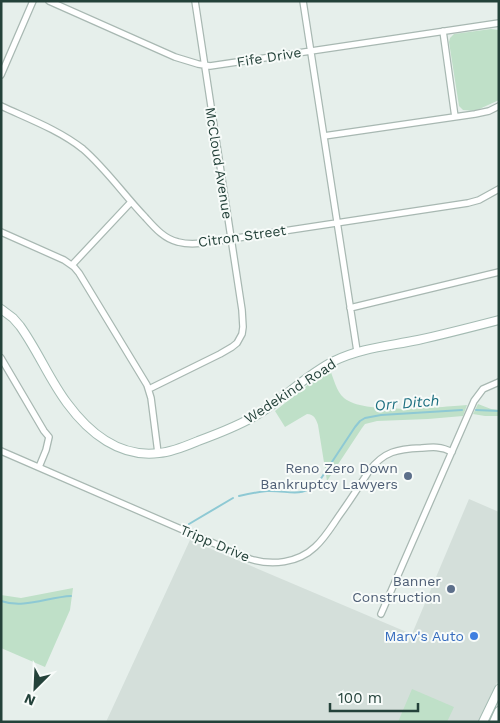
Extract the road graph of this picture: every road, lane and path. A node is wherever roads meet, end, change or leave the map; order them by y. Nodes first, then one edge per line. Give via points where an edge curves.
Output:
1 (33, 1) edge
2 (50, 1) edge
3 (195, 1) edge
4 (303, 1) edge
5 (499, 23) edge
6 (443, 31) junction
7 (311, 51) junction
8 (204, 65) junction
9 (1, 75) edge
10 (1, 106) edge
11 (499, 106) edge
12 (455, 117) junction
13 (324, 136) junction
14 (499, 190) edge
15 (131, 202) junction
16 (337, 222) junction
17 (1, 232) edge
18 (231, 239) junction
19 (72, 266) junction
20 (499, 272) edge
21 (350, 308) junction
22 (1, 309) edge
23 (499, 320) edge
24 (357, 351) junction
25 (1, 358) edge
26 (499, 382) edge
27 (149, 389) junction
28 (1, 451) edge
29 (452, 452) junction
30 (158, 453) junction
31 (39, 467) junction
32 (381, 614) dead end
33 (499, 688) edge
34 (499, 711) edge
35 (483, 722) edge
36 (494, 722) edge

1 - 9 street
2 - 8 street, Fife Drive via 170,55
3 - 8 street, McCloud Avenue
4 - 7 street
5 - 6 street, Fife Drive
6 - 7 street, Fife Drive
6 - 12 street
7 - 8 street, Fife Drive
7 - 13 street
8 - 18 street, McCloud Avenue
10 - 15 street, Citron Street via 74,142 88,153
11 - 12 street
12 - 13 street
13 - 16 street
14 - 16 street, Citron Street via 468,203
15 - 18 street, Citron Street via 172,241 192,244
15 - 19 street
16 - 18 street, Citron Street
16 - 21 street
17 - 19 street
18 - 27 street, McCloud Avenue via 243,320 240,339 226,351
19 - 27 street
20 - 21 street
21 - 24 street
22 - 30 street, Wedekind Road via 20,326 67,403 93,432 120,449
23 - 24 street, Wedekind Road via 420,340
24 - 30 street, Wedekind Road via 327,364 249,420 204,439
25 - 31 street via 49,437
26 - 29 street via 478,395
27 - 30 street
28 - 31 street, Tripp Drive
29 - 31 street, Tripp Drive via 436,447 403,449 387,454 374,464 314,548 296,558 271,563 250,559
29 - 32 street
33 - 35 street
34 - 36 street

